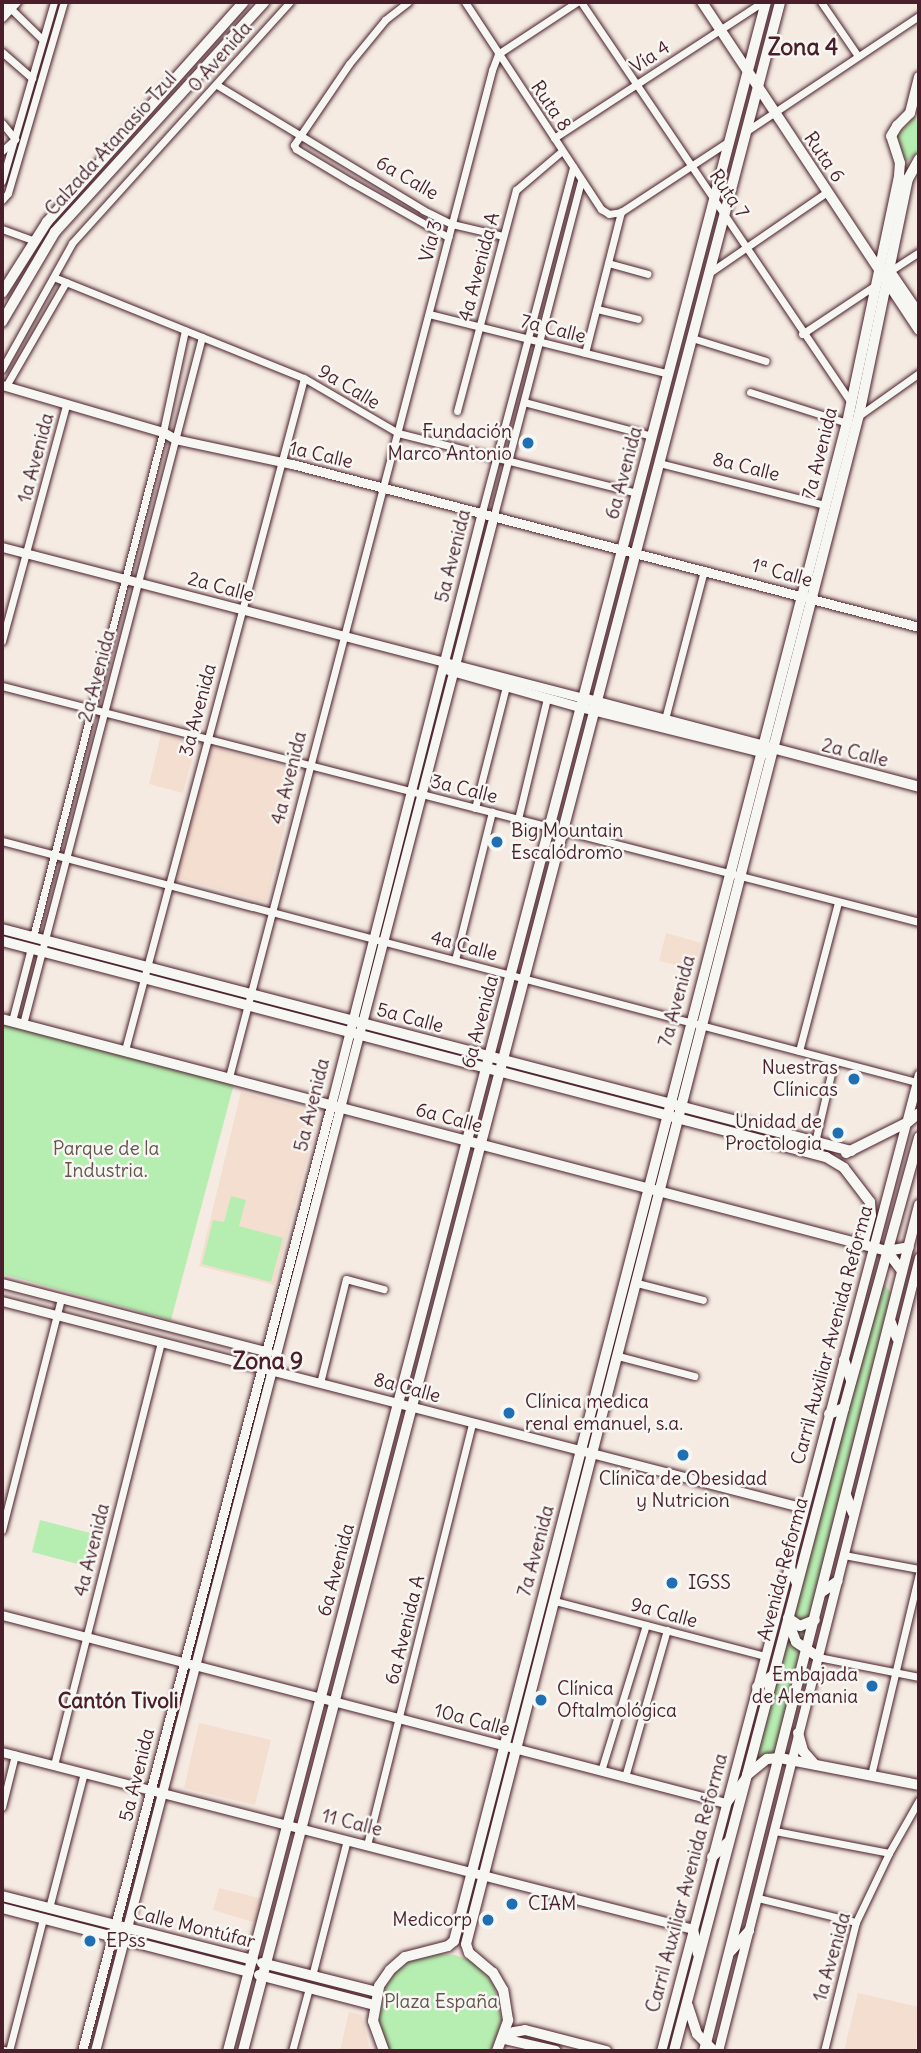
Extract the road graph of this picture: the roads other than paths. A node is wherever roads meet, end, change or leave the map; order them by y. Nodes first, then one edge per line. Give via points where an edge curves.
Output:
1 (54, 2) edge
2 (64, 2) edge
3 (244, 2) edge
4 (264, 2) edge
5 (290, 2) edge
6 (408, 2) edge
7 (465, 2) edge
8 (579, 2) edge
9 (702, 2) edge
10 (765, 2) edge
11 (780, 2) edge
12 (821, 2) edge
13 (10, 4) edge
14 (919, 16) edge
15 (2, 18) edge
16 (721, 29) junction
17 (43, 40) junction
18 (2, 52) edge
19 (498, 54) junction
20 (858, 56) junction
21 (749, 74) junction
22 (919, 77) edge
23 (32, 78) junction
24 (638, 83) junction
25 (217, 85) junction
26 (759, 89) junction
27 (774, 113) junction
28 (2, 123) edge
29 (748, 130) junction
30 (299, 134) junction
31 (554, 138) junction
32 (15, 139) junction
33 (732, 139) junction
34 (562, 150) junction
35 (2, 151) edge
36 (919, 159) edge
37 (691, 166) junction
38 (572, 167) junction
39 (581, 180) junction
40 (2, 181) edge
41 (827, 192) junction
42 (2, 200) edge
43 (715, 201) junction
44 (621, 212) junction
45 (724, 216) junction
46 (452, 224) junction
47 (2, 229) edge
48 (503, 236) junction
49 (448, 237) junction
50 (33, 240) junction
51 (746, 248) junction
52 (919, 252) edge
53 (608, 263) junction
54 (709, 273) junction
55 (884, 273) junction
56 (648, 274) dead end
57 (56, 278) junction
58 (65, 282) junction
59 (2, 293) edge
60 (597, 309) junction
61 (429, 314) junction
62 (919, 314) edge
63 (638, 319) dead end
64 (2, 322) edge
65 (479, 326) junction
66 (185, 330) junction
67 (919, 330) edge
68 (802, 334) junction
69 (202, 337) junction
70 (526, 338) junction
71 (692, 338) junction
72 (539, 341) junction
73 (585, 353) junction
74 (766, 361) dead end
75 (2, 369) edge
76 (919, 373) edge
77 (669, 374) junction
78 (304, 378) junction
79 (4, 386) edge
80 (750, 392) dead end
81 (863, 397) junction
82 (884, 398) junction
83 (524, 402) junction
84 (851, 403) junction
85 (66, 405) junction
86 (457, 411) dead end
87 (859, 415) junction
88 (847, 423) junction
89 (163, 432) junction
90 (397, 433) junction
91 (652, 436) junction
92 (175, 439) junction
93 (497, 456) junction
94 (509, 459) junction
95 (659, 463) junction
96 (281, 464) junction
97 (381, 487) junction
98 (636, 493) junction
99 (825, 505) junction
100 (482, 512) junction
101 (494, 515) junction
102 (2, 547) edge
103 (622, 548) junction
104 (635, 552) junction
105 (27, 554) junction
106 (705, 570) junction
107 (125, 580) junction
108 (138, 583) junction
109 (807, 598) junction
110 (241, 610) junction
111 (919, 626) edge
112 (341, 637) junction
113 (2, 641) edge
114 (443, 664) junction
115 (455, 667) junction
116 (2, 686) edge
117 (506, 686) junction
118 (547, 698) junction
119 (581, 703) junction
120 (594, 706) junction
121 (92, 709) junction
122 (104, 712) junction
123 (665, 719) junction
124 (207, 739) junction
125 (770, 750) junction
126 (419, 755) junction
127 (432, 758) junction
128 (309, 765) junction
129 (919, 787) edge
130 (410, 791) junction
131 (422, 794) junction
132 (475, 807) junction
133 (492, 812) junction
134 (518, 818) junction
135 (550, 827) junction
136 (562, 830) junction
137 (2, 841) edge
138 (55, 855) junction
139 (66, 858) junction
140 (735, 875) junction
141 (168, 885) junction
142 (838, 902) junction
143 (271, 912) junction
144 (919, 922) edge
145 (2, 929) edge
146 (372, 938) junction
147 (2, 941) edge
148 (383, 941) junction
149 (38, 944) junction
150 (455, 960) junction
151 (144, 972) junction
152 (511, 975) junction
153 (524, 979) junction
154 (248, 999) junction
155 (12, 1021) edge
156 (689, 1022) junction
157 (703, 1026) junction
158 (355, 1027) junction
159 (125, 1050) junction
160 (799, 1051) junction
161 (834, 1060) junction
162 (488, 1062) junction
163 (500, 1065) junction
164 (229, 1077) junction
165 (918, 1078) edge
166 (335, 1107) junction
167 (667, 1109) junction
168 (679, 1112) junction
169 (919, 1113) edge
170 (908, 1122) junction
171 (919, 1137) edge
172 (815, 1142) junction
173 (473, 1143) junction
174 (851, 1151) junction
175 (826, 1157) junction
176 (654, 1190) junction
177 (919, 1205) edge
178 (869, 1246) junction
179 (909, 1247) junction
180 (887, 1251) junction
181 (919, 1258) edge
182 (902, 1271) junction
183 (916, 1281) edge
184 (2, 1283) edge
185 (637, 1283) junction
186 (384, 1289) dead end
187 (61, 1298) junction
188 (703, 1300) dead end
189 (2, 1301) edge
190 (57, 1316) junction
191 (890, 1320) junction
192 (897, 1338) junction
193 (161, 1343) junction
194 (264, 1351) junction
195 (276, 1353) junction
196 (618, 1356) junction
197 (844, 1360) junction
198 (260, 1368) junction
199 (272, 1371) junction
200 (694, 1376) dead end
201 (851, 1380) junction
202 (320, 1383) junction
203 (400, 1404) junction
204 (412, 1407) junction
205 (844, 1408) junction
206 (829, 1414) junction
207 (472, 1423) junction
208 (580, 1451) junction
209 (593, 1454) junction
210 (846, 1495) junction
211 (804, 1508) junction
212 (853, 1513) junction
213 (219, 1528) junction
214 (2, 1530) edge
215 (230, 1531) junction
216 (792, 1554) junction
217 (844, 1555) junction
218 (919, 1572) edge
219 (838, 1581) junction
220 (797, 1584) junction
221 (822, 1592) junction
222 (555, 1601) junction
223 (2, 1615) edge
224 (788, 1618) junction
225 (815, 1620) junction
226 (646, 1625) junction
227 (667, 1630) junction
228 (85, 1637) junction
229 (813, 1655) junction
230 (765, 1656) junction
231 (184, 1663) junction
232 (196, 1666) junction
233 (894, 1672) junction
234 (773, 1675) junction
235 (919, 1677) edge
236 (757, 1687) junction
237 (321, 1699) junction
238 (334, 1702) junction
239 (400, 1719) junction
240 (798, 1733) junction
241 (502, 1746) junction
242 (517, 1750) junction
243 (2, 1752) edge
244 (15, 1755) junction
245 (786, 1760) junction
246 (54, 1765) junction
247 (816, 1765) junction
248 (601, 1771) junction
249 (84, 1773) junction
250 (747, 1775) junction
251 (871, 1775) junction
252 (625, 1777) junction
253 (919, 1785) edge
254 (151, 1790) junction
255 (163, 1793) junction
256 (919, 1800) edge
257 (726, 1803) junction
258 (2, 1807) edge
259 (289, 1825) junction
260 (302, 1829) junction
261 (775, 1831) junction
262 (347, 1840) junction
263 (729, 1841) junction
264 (367, 1845) junction
265 (889, 1853) junction
266 (712, 1857) junction
267 (471, 1872) junction
268 (484, 1875) junction
269 (2, 1896) edge
270 (758, 1898) junction
271 (2, 1908) edge
272 (49, 1908) junction
273 (43, 1919) junction
274 (856, 1922) junction
275 (693, 1929) junction
276 (750, 1930) junction
277 (121, 1933) junction
278 (729, 1953) junction
279 (699, 1958) junction
280 (253, 1960) junction
281 (266, 1964) junction
282 (249, 1972) junction
283 (263, 1976) junction
284 (312, 1976) junction
285 (309, 1988) junction
286 (377, 1992) junction
287 (687, 2003) junction
288 (374, 2005) junction
289 (504, 2039) junction
290 (711, 2049) edge
291 (5, 2051) edge
292 (82, 2051) edge
293 (95, 2051) edge
294 (228, 2051) edge
295 (243, 2051) edge
296 (292, 2051) edge
297 (384, 2051) edge
298 (497, 2051) edge
299 (556, 2051) edge
300 (606, 2051) edge
301 (661, 2051) edge
302 (674, 2051) edge
303 (824, 2051) edge

1 - 17 street
2 - 42 street via 8,193
3 - 50 main road, Calzada Atanasio Tzul
4 - 64 main road, Calzada Atanasio Tzul via 55,232
5 - 25 street, 0 Avenida
6 - 30 street via 385,20
7 - 19 street, Ruta 8
8 - 19 street
8 - 24 street, Ruta 7
9 - 16 main road, Ruta 6
10 - 16 street, Vía 4
10 - 21 main road, 6a Avenida
11 - 26 main road, 6a Avenida
12 - 20 street
13 - 15 main road
13 - 17 street
14 - 20 street
16 - 21 main road, Ruta 6
16 - 24 street, Vía 4
17 - 23 street
18 - 23 street
19 - 31 street, Ruta 8
19 - 46 street, Vía 3
20 - 27 street
21 - 26 main road, Ruta 6
21 - 33 main road, 6a Avenida
22 - 55 main road, 7a Avenida via 910,113 891,136 900,167
23 - 32 street
24 - 31 street, Vía 4
24 - 37 street, Ruta 7
25 - 30 street, 6a Calle
25 - 57 street, 0 Avenida via 72,243
26 - 27 main road, Ruta 6
26 - 29 main road, 6a Avenida
27 - 29 street
27 - 41 main road, Ruta 6
28 - 32 street
29 - 45 main road, 6a Avenida
30 - 46 street, 6a Calle
30 - 49 street, 6a Calle via 296,149
31 - 34 street, Ruta 8
32 - 35 street
32 - 40 street
33 - 37 street
33 - 43 main road, 6a Avenida
34 - 38 street, Ruta 8
34 - 48 street, 4a Avenida A via 516,190
36 - 55 main road, 7a Avenida via 908,179
37 - 43 street, Ruta 7
37 - 44 street
38 - 39 street, Ruta 8
38 - 70 street, 5a Avenida
39 - 44 street, Ruta 8 via 601,209 609,214
39 - 72 street, 5a Avenida
41 - 51 street
41 - 55 main road, Ruta 6
43 - 45 street, Ruta 7
43 - 77 main road, 6a Avenida
44 - 53 street
45 - 51 street, Ruta 7
45 - 54 main road, 6a Avenida
46 - 48 street, 6a Calle
46 - 49 street, Vía 3
47 - 50 street
48 - 65 street, 4a Avenida A
49 - 61 street, Vía 3
50 - 59 main road, Calzada Atanasio Tzul
51 - 54 street
51 - 68 street, Ruta 7
52 - 55 street
53 - 56 street
53 - 60 street
54 - 71 main road, 6a Avenida
55 - 62 main road, Ruta 6
55 - 67 main road, Ruta 6
55 - 68 street
55 - 81 main road, 7a Avenida
55 - 84 main road, 7a Avenida
57 - 58 street, 9a Calle
57 - 75 street, 0 Avenida
58 - 66 street, 9a Calle
58 - 79 street
60 - 63 street
60 - 73 street
61 - 65 street, 7a Calle
61 - 90 street, Vía 3
65 - 70 street, 7a Calle
65 - 86 street, 4a Avenida A
66 - 69 street, 9a Calle
66 - 89 street, 2a Avenida
68 - 84 street, Ruta 7
69 - 78 street, 9a Calle
69 - 92 street, 2a Avenida
70 - 72 street, 7a Calle
70 - 93 street, 5a Avenida
71 - 74 street
71 - 95 main road, 6a Avenida
72 - 73 street, 7a Calle
72 - 83 street, 5a Avenida
73 - 77 street, 7a Calle
76 - 82 street
77 - 91 main road, 6a Avenida
78 - 90 street, 9a Calle
78 - 96 street, 3a Avenida
79 - 85 street, 1a Calle
80 - 88 street
81 - 82 street
81 - 87 main road, 7a Avenida
82 - 87 street
83 - 91 street
83 - 94 street, 5a Avenida
84 - 88 main road, 7a Avenida
85 - 89 street, 1a Calle
85 - 105 street, 1a Avenida
87 - 109 main road, 7a Avenida
88 - 99 main road, 7a Avenida
89 - 92 street, 1a Calle
89 - 107 street, 2a Avenida
90 - 93 street, 9a Calle
90 - 97 street, Vía 3
91 - 98 main road, 6a Avenida
92 - 96 street, 1a Calle
92 - 108 street, 2a Avenida
93 - 94 street, 9a Calle
93 - 100 street, 5a Avenida
94 - 98 street, 9a Calle
94 - 101 street, 5a Avenida
95 - 99 street, 8a Calle
95 - 104 main road, 6a Avenida
96 - 97 street, 1a Calle
96 - 110 street, 3a Avenida
97 - 100 street, 1a Calle
97 - 112 street, 4a Avenida
98 - 103 main road, 6a Avenida
99 - 109 main road, 7a Avenida
100 - 101 street, 1a Calle
100 - 114 street, 5a Avenida
101 - 103 street, 1a Calle
101 - 115 street, 5a Avenida
102 - 105 street, 2a Calle
103 - 104 street, 1a Calle
103 - 119 main road, 6a Avenida
104 - 106 street, 1ª Calle
104 - 120 main road, 6a Avenida
105 - 107 street, 2a Calle
105 - 113 street, 1a Avenida
106 - 109 street, 1ª Calle
106 - 123 street
107 - 108 street, 2a Calle
107 - 121 street, 2a Avenida
108 - 110 street, 2a Calle
108 - 122 street, 2a Avenida
109 - 111 street, 1ª Calle
109 - 125 main road, 7a Avenida
110 - 112 street, 2a Calle
110 - 124 street, 3a Avenida
112 - 114 street, 2a Calle
112 - 128 street, 4a Avenida
114 - 115 street, 2a Calle
114 - 126 street, 5a Avenida
115 - 117 street, 2a Calle
115 - 119 street, 2a Calle
115 - 127 street, 5a Avenida
116 - 121 street, 3a Calle
117 - 118 street, 2a Calle
117 - 132 street
118 - 119 street, 2a Calle
118 - 134 street
119 - 120 main road, 2a Calle
119 - 135 main road, 6a Avenida
120 - 123 main road, 2a Calle
120 - 125 main road, 2a Calle
120 - 136 main road, 6a Avenida
121 - 122 street, 3a Calle
121 - 138 street, 2a Avenida
122 - 124 street, 3a Calle
122 - 139 street, 2a Avenida
123 - 125 main road, 2a Calle
124 - 128 street, 3a Calle
124 - 141 street, 3a Avenida
125 - 129 main road, 2a Calle
125 - 140 main road, 7a Avenida
126 - 127 street
126 - 130 street, 5a Avenida
127 - 131 street, 5a Avenida
128 - 130 street, 3a Calle
128 - 143 street, 4a Avenida
130 - 131 street, 3a Calle
130 - 146 street, 5a Avenida
131 - 132 street, 3a Calle
131 - 148 street, 5a Avenida
132 - 133 street, 3a Calle
133 - 134 street, 3a Calle
133 - 150 street
134 - 135 street, 3a Calle
135 - 136 street, 3a Calle
135 - 152 main road, 6a Avenida
136 - 140 street, 3a Calle
136 - 153 main road, 6a Avenida
137 - 138 street, 4a Calle
138 - 139 street, 4a Calle
138 - 149 street, 2a Avenida
139 - 141 street, 4a Calle
139 - 149 street, 2a Avenida
140 - 142 street, 3a Calle
140 - 156 main road, 7a Avenida
140 - 157 main road, 7a Avenida
141 - 143 street, 4a Calle
141 - 151 street, 3a Avenida
142 - 144 street, 3a Calle
142 - 160 street
143 - 146 street, 4a Calle
143 - 154 street, 4a Avenida
145 - 149 main road, 5a Calle
146 - 148 street, 4a Calle
146 - 158 street, 5a Avenida
147 - 149 main road, 5a Calle
148 - 150 street, 4a Calle
148 - 158 street, 5a Avenida
149 - 151 main road, 5a Calle
149 - 155 street, 2a Avenida
150 - 152 street, 4a Calle
151 - 154 main road, 5a Calle
151 - 159 street, 3a Avenida
152 - 153 street, 4a Calle
152 - 162 main road, 6a Avenida
153 - 156 street, 4a Calle
153 - 163 main road, 6a Avenida
154 - 158 main road, 5a Calle
154 - 164 street, 4a Avenida
155 - 159 main road, 6a Calle
156 - 157 street, 4a Calle
156 - 167 main road, 7a Avenida
157 - 160 street, 4a Calle
157 - 168 main road, 7a Avenida
158 - 162 main road, 5a Calle
158 - 166 street, 5a Avenida
159 - 164 main road, 6a Calle
160 - 161 street, 4a Calle
161 - 165 street, 4a Calle
161 - 172 street
162 - 163 main road, 5a Calle
162 - 173 main road, 6a Avenida
163 - 167 main road, 5a Calle
163 - 173 main road, 6a Avenida
164 - 166 main road, 6a Calle
165 - 170 street, Carril Auxiliar Avenida Reforma
166 - 173 main road, 6a Calle
166 - 194 street, 5a Avenida
166 - 195 street, 5a Avenida
167 - 168 main road, 5a Calle
167 - 176 main road, 7a Avenida
168 - 172 main road, 5a Calle
168 - 175 main road, 5a Calle
168 - 176 main road, 7a Avenida
169 - 170 main road, 5a Calle
170 - 174 main road, 5a Calle
170 - 178 street, Carril Auxiliar Avenida Reforma
171 - 180 main road, Avenida Reforma
172 - 174 main road, 5a Calle
173 - 176 main road, 6a Calle
173 - 203 main road, 6a Avenida
173 - 204 main road, 6a Avenida
174 - 175 main road, 5a Calle
175 - 178 main road, 5a Calle via 844,1168 870,1202
176 - 178 main road, 6a Calle
176 - 185 main road, 7a Avenida
176 - 208 main road, 7a Avenida
177 - 179 main road
178 - 180 main road, 6a Calle
178 - 197 street, Carril Auxiliar Avenida Reforma
179 - 180 main road, 6a Calle
179 - 182 main road
180 - 182 main road
180 - 201 main road, Avenida Reforma
181 - 183 street
182 - 183 street
182 - 191 main road
183 - 192 street
184 - 187 street
185 - 188 street
185 - 196 main road, 7a Avenida
186 - 202 street via 346,1279
187 - 190 street
187 - 194 street
189 - 190 street, 8a Calle
190 - 193 street, 8a Calle
190 - 214 street
191 - 192 main road
191 - 210 main road
192 - 212 street
193 - 198 street, 8a Calle
193 - 228 street, 4a Avenida
194 - 195 street
194 - 198 street, 5a Avenida
195 - 199 street, 5a Avenida
196 - 200 street
196 - 209 main road, 7a Avenida
197 - 201 main road
197 - 206 street, Carril Auxiliar Avenida Reforma
198 - 199 street, 8a Calle
198 - 213 street, 5a Avenida
199 - 202 street, 8a Calle
199 - 215 street, 5a Avenida
201 - 205 main road, Avenida Reforma
202 - 203 street, 8a Calle
203 - 204 street, 8a Calle
203 - 237 main road, 6a Avenida
204 - 207 street, 8a Calle
204 - 238 main road, 6a Avenida
205 - 206 main road
205 - 220 main road, Avenida Reforma
206 - 211 street, Carril Auxiliar Avenida Reforma
207 - 208 street, 8a Calle
207 - 239 street, 6a Avenida A
208 - 209 street, 8a Calle
208 - 241 main road, 7a Avenida
209 - 211 street, 8a Calle
209 - 222 main road, 7a Avenida
210 - 212 main road
210 - 221 main road
211 - 216 street, Carril Auxiliar Avenida Reforma
212 - 217 street
213 - 215 street
213 - 231 street, 5a Avenida
215 - 232 street, 5a Avenida
216 - 220 main road via 790,1568
216 - 230 street, Carril Auxiliar Avenida Reforma
217 - 218 street
217 - 219 street
218 - 233 street
219 - 221 main road
219 - 229 street
220 - 224 main road, Avenida Reforma
221 - 225 main road
222 - 226 street, 9a Calle
222 - 242 main road, 7a Avenida
223 - 228 street, 10a Calle
224 - 225 main road via 800,1626
224 - 229 main road via 792,1637
224 - 234 main road, Avenida Reforma
225 - 229 main road
226 - 227 street, 9a Calle
226 - 248 street
227 - 230 street, 9a Calle
227 - 252 street
228 - 231 street, 10a Calle
228 - 246 street, 4a Avenida
229 - 233 street
229 - 240 street
229 - 245 main road
230 - 236 street, Carril Auxiliar Avenida Reforma
231 - 232 street, 10a Calle
231 - 254 street, 5a Avenida
232 - 237 street, 10a Calle
232 - 255 street, 5a Avenida
233 - 235 street
233 - 251 street
234 - 236 main road
234 - 250 main road, Avenida Reforma
236 - 257 street, Carril Auxiliar Avenida Reforma
237 - 238 street, 10a Calle
237 - 259 main road, 6a Avenida
238 - 239 street, 10a Calle
238 - 260 main road, 6a Avenida
239 - 241 street, 10a Calle
239 - 264 street, 6a Avenida A
240 - 245 street
240 - 247 main road via 803,1751
241 - 242 street, 10a Calle
241 - 267 main road, 7a Avenida
242 - 248 street, 10a Calle
242 - 268 main road, 7a Avenida
243 - 244 street, 11 Calle
244 - 246 street, 11 Calle
244 - 258 street
245 - 247 main road
245 - 250 main road via 767,1759
245 - 261 street
245 - 278 main road
246 - 249 street, 11 Calle
247 - 251 main road
248 - 252 street, 10a Calle
249 - 254 street, 11 Calle
249 - 272 street
250 - 257 street
250 - 263 main road, Avenida Reforma
251 - 253 main road
252 - 257 street, 10a Calle
254 - 255 street, 11 Calle
254 - 277 street, 5a Avenida
255 - 259 street, 11 Calle
255 - 277 street, 5a Avenida
256 - 265 street, 1a Avenida
257 - 266 street, Carril Auxiliar Avenida Reforma
259 - 260 street, 11 Calle
259 - 280 main road, 6a Avenida
260 - 262 street, 11 Calle
260 - 281 main road, 6a Avenida
261 - 265 street
261 - 270 street
262 - 264 street, 11 Calle
262 - 284 street
263 - 266 main road
263 - 279 main road, Avenida Reforma
264 - 267 street, 11 Calle
265 - 274 street, 1a Avenida
266 - 275 street, Carril Auxiliar Avenida Reforma
267 - 268 street, 11 Calle
267 - 286 main road, 7a Avenida via 454,1941 405,1957 390,1970
268 - 275 street, 11 Calle
268 - 289 main road, 7a Avenida via 466,1944 503,1990 508,2020
269 - 272 main road, Calle Montúfar
270 - 274 street
270 - 276 street
271 - 273 main road, Calle Montúfar
272 - 277 main road, Calle Montúfar
273 - 277 main road, Calle Montúfar
273 - 291 street
274 - 303 street, 1a Avenida
275 - 279 main road
275 - 301 street, Carril Auxiliar Avenida Reforma
276 - 278 main road
276 - 290 street
277 - 280 main road, Calle Montúfar
277 - 282 main road, Calle Montúfar
277 - 292 street, 5a Avenida
277 - 293 street, 5a Avenida
278 - 290 main road
279 - 287 main road, Avenida Reforma
280 - 281 main road, Calle Montúfar
280 - 282 main road, 6a Avenida
281 - 283 main road, 6a Avenida
281 - 284 main road, Calle Montúfar
282 - 283 main road, Calle Montúfar
282 - 294 main road, 6a Avenida
283 - 285 main road, Calle Montúfar
283 - 295 main road, 6a Avenida
284 - 286 main road, Calle Montúfar
285 - 288 main road, Calle Montúfar
285 - 296 street
286 - 288 main road
287 - 290 main road via 698,2034
287 - 302 main road, Avenida Reforma
288 - 297 main road via 375,2030
289 - 298 main road
289 - 299 main road
289 - 300 main road via 525,2030

